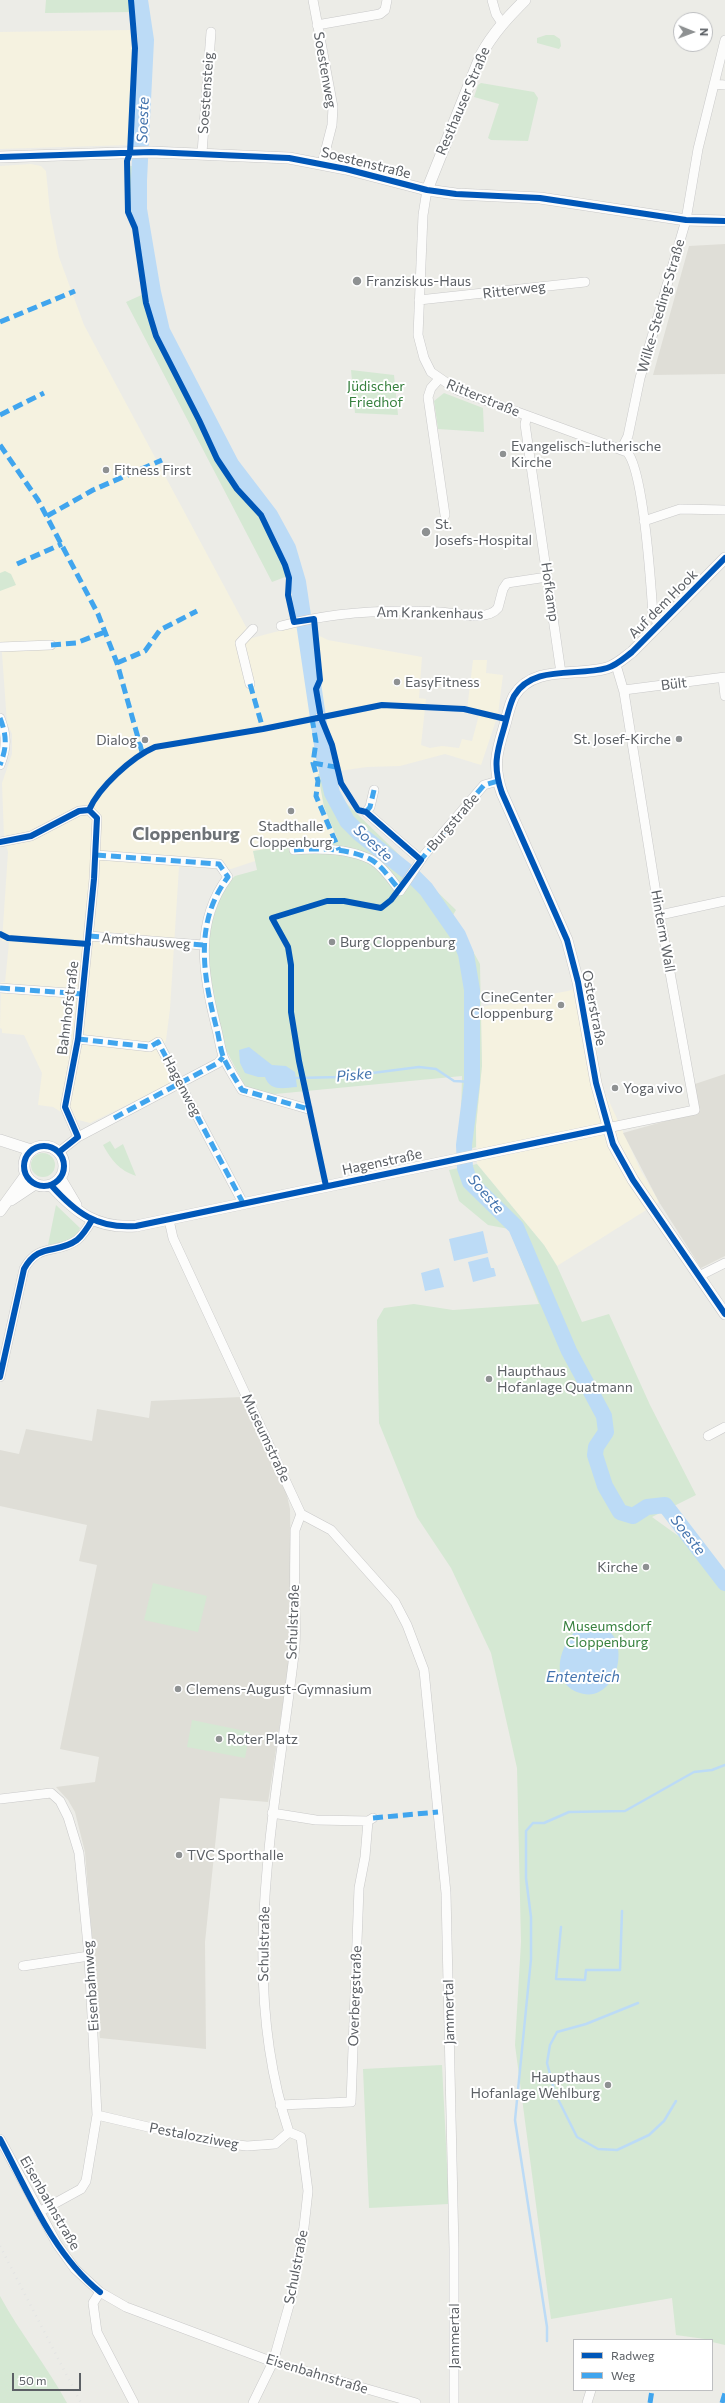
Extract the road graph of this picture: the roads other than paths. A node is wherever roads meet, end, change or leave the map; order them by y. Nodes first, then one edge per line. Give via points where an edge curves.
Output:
1 (313, 0) edge
2 (387, 0) edge
3 (492, 0) edge
4 (525, 0) edge
5 (502, 23) junction
6 (317, 25) junction
7 (211, 32) dead end
8 (725, 40) edge
9 (714, 84) junction
10 (725, 85) edge
11 (202, 153) junction
12 (0, 157) edge
13 (322, 164) junction
14 (427, 190) junction
15 (686, 220) junction
16 (725, 221) edge
17 (585, 282) dead end
18 (419, 300) junction
19 (439, 380) junction
20 (527, 416) junction
21 (622, 448) junction
22 (725, 510) edge
23 (445, 515) dead end
24 (644, 521) junction
25 (725, 558) edge
26 (547, 576) junction
27 (659, 625) junction
28 (281, 626) dead end
29 (253, 629) dead end
30 (52, 645) dead end
31 (0, 647) edge
32 (616, 665) junction
33 (561, 673) junction
34 (724, 677) edge
35 (250, 684) dead end
36 (624, 690) junction
37 (725, 696) edge
38 (0, 718) edge
39 (0, 765) edge
40 (498, 781) junction
41 (374, 790) dead end
42 (0, 842) edge
43 (294, 850) dead end
44 (96, 855) junction
45 (419, 862) junction
46 (725, 901) edge
47 (660, 915) junction
48 (89, 936) junction
49 (203, 945) junction
50 (0, 988) edge
51 (83, 994) junction
52 (78, 1039) junction
53 (223, 1057) junction
54 (180, 1083) junction
55 (308, 1109) dead end
56 (608, 1128) junction
57 (78, 1137) junction
58 (1, 1140) edge
59 (59, 1152) junction
60 (28, 1154) junction
61 (26, 1175) junction
62 (56, 1182) junction
63 (35, 1184) junction
64 (243, 1203) junction
65 (4, 1207) edge
66 (92, 1220) junction
67 (169, 1220) junction
68 (725, 1262) edge
69 (699, 1276) junction
70 (725, 1314) edge
71 (0, 1377) edge
72 (725, 1427) edge
73 (708, 1436) dead end
74 (301, 1514) junction
75 (0, 1799) edge
76 (272, 1813) junction
77 (89, 1956) junction
78 (23, 1966) dead end
79 (280, 2105) junction
80 (97, 2115) junction
81 (289, 2132) junction
82 (0, 2139) edge
83 (39, 2212) junction
84 (100, 2292) junction
85 (273, 2362) junction
86 (591, 2391) edge
87 (399, 2400) edge
88 (134, 2403) edge
89 (253, 2403) edge
90 (416, 2403) edge
91 (454, 2403) edge
92 (587, 2403) edge

1 - 6 street, Soestenweg
2 - 6 street via 385,10 380,14
3 - 5 street
4 - 5 street, Resthauser Straße
5 - 14 street, Resthauser Straße via 481,55
6 - 13 street, Soestenweg via 333,107 332,125
7 - 11 street, Soestensteig
8 - 9 street, Wilke-Steding-Straße
9 - 10 street
9 - 15 street, Wilke-Steding-Straße via 698,149
11 - 12 street, Soestenstraße via 151,152
11 - 13 street, Soestenstraße via 289,158
13 - 14 street, Soestenstraße
14 - 15 street, Soestenstraße via 540,198
14 - 18 street, Ritterstraße via 423,214
15 - 16 street, Soestenstraße
15 - 21 street, Wilke-Steding-Straße via 640,378 628,436
17 - 18 street, Ritterweg
18 - 19 street, Ritterstraße via 418,335 424,358 431,372
19 - 20 street, Ritterstraße via 457,390
19 - 23 street via 431,388 428,397
20 - 21 street, Ritterstraße
20 - 26 street, Hofkamp via 525,424
21 - 24 street via 631,456 634,464
22 - 24 street via 680,509
24 - 27 street, Auf dem Hook via 653,616
25 - 27 street, Auf dem Hook
26 - 28 street, Am Krankenhaus via 507,583 498,608 487,615 429,611 365,612
26 - 33 street, Hofkamp
27 - 32 street, Auf dem Hook
29 - 35 street via 240,644
30 - 31 street
32 - 33 street via 598,670
32 - 36 street, Hinterm Wall
33 - 40 street, Osterstraße via 537,678 519,690 512,703 497,752 495,769
34 - 36 street, Bült
34 - 37 street
36 - 47 street, Hinterm Wall
38 - 39 street via 6,739 6,750
40 - 45 street, Burgstraße via 484,786
40 - 56 street, Osterstraße via 567,940
41 - 45 street via 370,807 366,812
42 - 44 street, Bahnhofstraße via 31,836 78,811 89,810 98,818
43 - 45 street, Burgstraße via 339,850 371,859 400,890
44 - 48 street, Bahnhofstraße
44 - 49 street via 219,864 228,877 214,904
46 - 47 street
47 - 56 street, Hinterm Wall via 695,1110
48 - 49 street, Amtshausweg
48 - 51 street, Bahnhofstraße
49 - 53 street via 205,978
50 - 51 street
51 - 52 street, Bahnhofstraße
52 - 54 street, Hagenweg via 150,1046 158,1042
52 - 57 street, Bahnhofstraße via 65,1107
53 - 54 street via 218,1063
53 - 55 street via 242,1090
54 - 57 street
54 - 64 street, Hagenweg
56 - 64 street, Hagenstraße
56 - 69 street, Osterstraße via 615,1148 632,1180
57 - 59 street
58 - 60 street
59 - 60 street via 44,1146
59 - 62 street via 64,1162
60 - 61 street via 24,1168
61 - 63 street
61 - 65 street
62 - 63 street
62 - 66 street, Hagenstraße via 61,1196
63 - 65 street
64 - 67 street, Hagenstraße
66 - 67 street, Hagenstraße via 107,1226 125,1227
66 - 71 street via 77,1240 34,1255 24,1269
67 - 74 street, Museumstraße via 178,1248
68 - 69 street
69 - 70 street, Osterstraße
72 - 73 street
74 - 76 street, Schulstraße via 295,1530 295,1644
74 - 91 street, Jammertal via 331,1530 395,1602 407,1625 424,1670 446,1893 454,2249
75 - 77 street, Eisenbahnweg via 51,1793 60,1800 79,1853
76 - 79 street, Schulstraße via 266,1879 262,1980 273,2073
76 - 79 street, Overbergstraße via 316,1820 371,1819 359,1888 351,2102
77 - 78 street
77 - 80 street, Eisenbahnweg
79 - 81 street, Schulstraße
80 - 81 street, Pestalozziweg via 234,2145 275,2144
80 - 83 street, Eisenbahnweg via 86,2181 81,2189
81 - 85 street, Schulstraße via 300,2137 308,2191 292,2295
82 - 83 street, Eisenbahnstraße
83 - 84 street, Eisenbahnstraße via 75,2269
84 - 85 street, Eisenbahnstraße via 126,2307
84 - 88 street via 93,2303 97,2332
85 - 87 street, Eisenbahnstraße
85 - 89 street
86 - 92 street
87 - 90 street, Eisenbahnstraße

